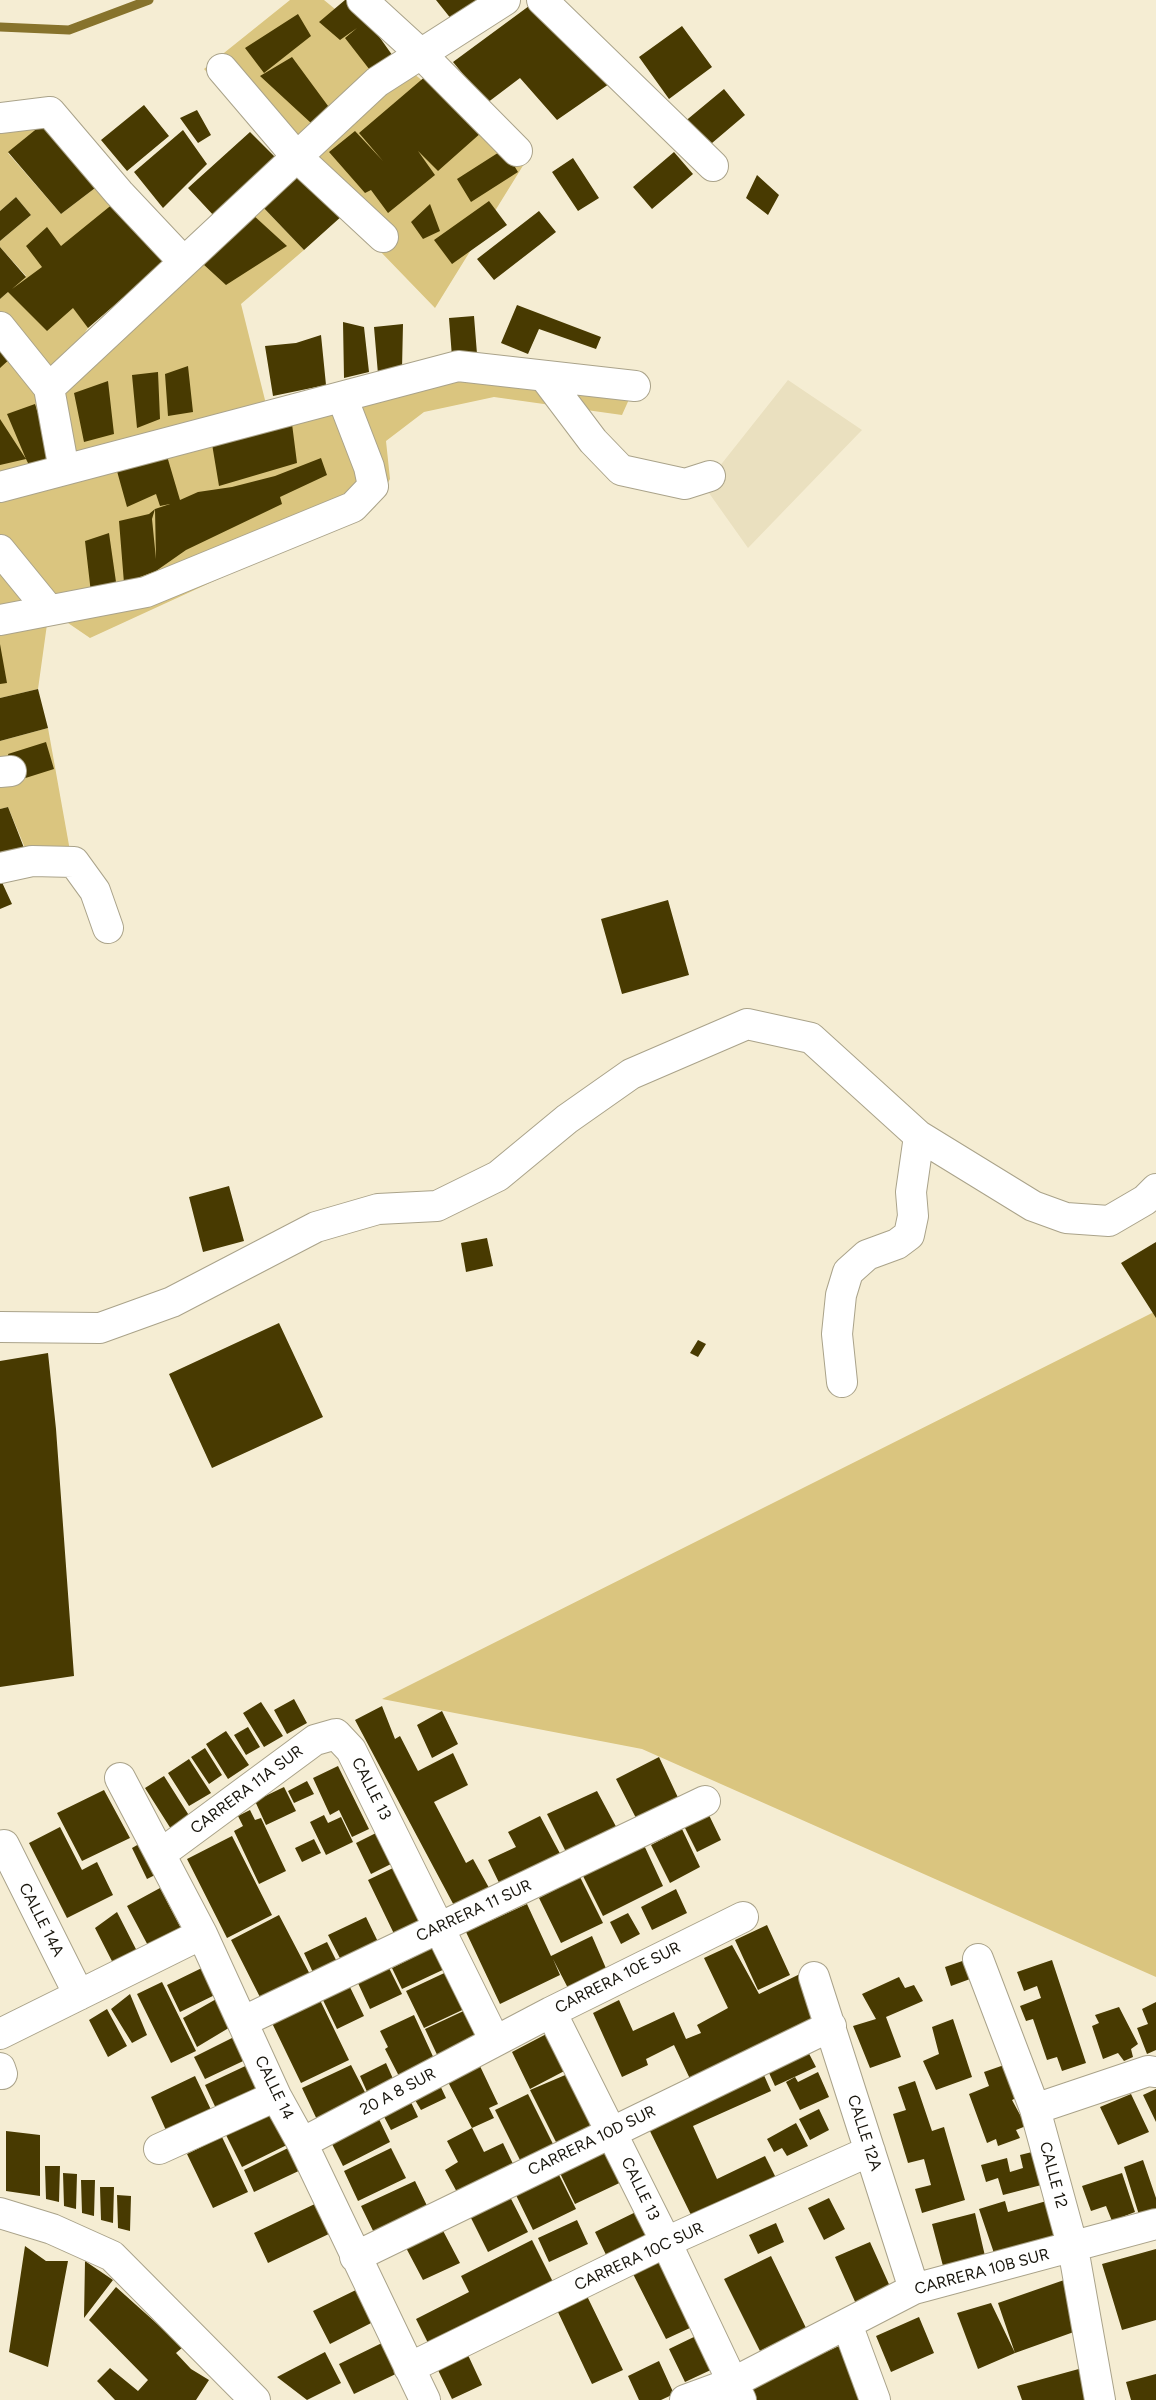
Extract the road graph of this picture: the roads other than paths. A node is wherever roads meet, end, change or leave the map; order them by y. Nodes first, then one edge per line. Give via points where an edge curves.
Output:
1 (362, 0) edge
2 (505, 0) edge
3 (542, 0) edge
4 (420, 53) junction
5 (222, 69) dead end
6 (0, 118) edge
7 (517, 151) dead end
8 (297, 157) junction
9 (713, 166) dead end
10 (383, 237) dead end
11 (184, 262) junction
12 (0, 327) edge
13 (544, 376) junction
14 (635, 386) dead end
15 (49, 388) junction
16 (342, 397) junction
17 (64, 470) junction
18 (710, 476) dead end
19 (0, 487) edge
20 (0, 549) edge
21 (49, 610) junction
22 (0, 620) edge
23 (0, 868) edge
24 (108, 928) dead end
25 (919, 1136) junction
26 (1156, 1189) edge
27 (0, 1327) edge
28 (842, 1382) dead end
29 (336, 1734) joint
30 (120, 1778) dead end
31 (705, 1801) dead end
32 (4, 1845) dead end
33 (162, 1853) junction
34 (743, 1917) dead end
35 (440, 1926) junction
36 (202, 1934) junction
37 (978, 1959) dead end
38 (814, 1977) dead end
39 (79, 1995) junction
40 (551, 2012) junction
41 (244, 2022) junction
42 (831, 2026) junction
43 (0, 2034) edge
44 (495, 2041) junction
45 (1156, 2072) edge
46 (276, 2096) junction
47 (1035, 2109) junction
48 (612, 2131) junction
49 (302, 2143) junction
50 (159, 2149) dead end
51 (870, 2151) junction
52 (0, 2213) edge
53 (1156, 2224) edge
54 (666, 2242) junction
55 (1073, 2248) junction
56 (355, 2257) junction
57 (914, 2289) junction
58 (847, 2324) junction
59 (409, 2368) junction
60 (737, 2391) edge
61 (255, 2400) edge
62 (425, 2400) edge
63 (685, 2400) edge
64 (875, 2400) edge
65 (1100, 2400) edge

1 - 4 street
2 - 4 street
3 - 9 street
4 - 7 street
4 - 8 street via 377,82
5 - 8 street
6 - 11 street via 50,112
8 - 10 street
8 - 11 street
11 - 15 street
12 - 15 street
13 - 14 street
13 - 16 street via 458,366
13 - 18 street via 593,441 621,470 685,484
15 - 17 street
16 - 17 street
16 - 21 street via 373,486 353,507 146,592
17 - 19 street
20 - 21 street
21 - 22 street
23 - 24 street via 32,861 74,862 94,891
25 - 26 street via 1033,1206 1066,1218 1109,1221
25 - 27 street via 812,1038 747,1024 631,1074 567,1119 498,1176 437,1206 378,1209 316,1227 172,1302 100,1328
25 - 28 street via 909,1235 867,1255 848,1272 837,1334
29 - 33 street, CARRERA 11A SUR via 315,1740
29 - 35 street, CALLE 13 via 351,1750
30 - 33 street, CALLE 14
31 - 35 street, CARRERA 11 SUR
32 - 39 street, CALLE 14A
33 - 36 street, CALLE 14
34 - 40 street, CARRERA 10E SUR
35 - 41 street, CARRERA 11 SUR
35 - 44 street, CALLE 13
36 - 39 street
36 - 41 street, CALLE 14
37 - 47 street, CALLE 12
38 - 42 street, CALLE 12A
39 - 43 street
40 - 44 street, CARRERA 10E SUR
40 - 48 street, CALLE 13
41 - 46 street, CALLE 14
42 - 48 street, CARRERA 10D SUR
42 - 51 street, CALLE 12A
44 - 49 street, 20 A 8 SUR
45 - 47 street via 1148,2071
46 - 49 street, CALLE 14
46 - 50 street
47 - 55 street, CALLE 12
48 - 54 street, CALLE 13
48 - 56 street, CARRERA 10D SUR
49 - 56 street, CALLE 14
51 - 54 street, CARRERA 10C SUR
51 - 57 street, CALLE 12A
52 - 61 street via 52,2229 112,2256
53 - 55 street, CARRERA 10B SUR
54 - 59 street, CARRERA 10C SUR
54 - 60 street, CALLE 13
55 - 57 street, CARRERA 10B SUR
55 - 65 street, CALLE 12
56 - 59 street, CALLE 14
57 - 58 street, CARRERA 10B SUR
58 - 60 street, CARRERA 10B SUR
58 - 64 street
59 - 62 street, CALLE 14
60 - 63 street, CARRERA 10B SUR

